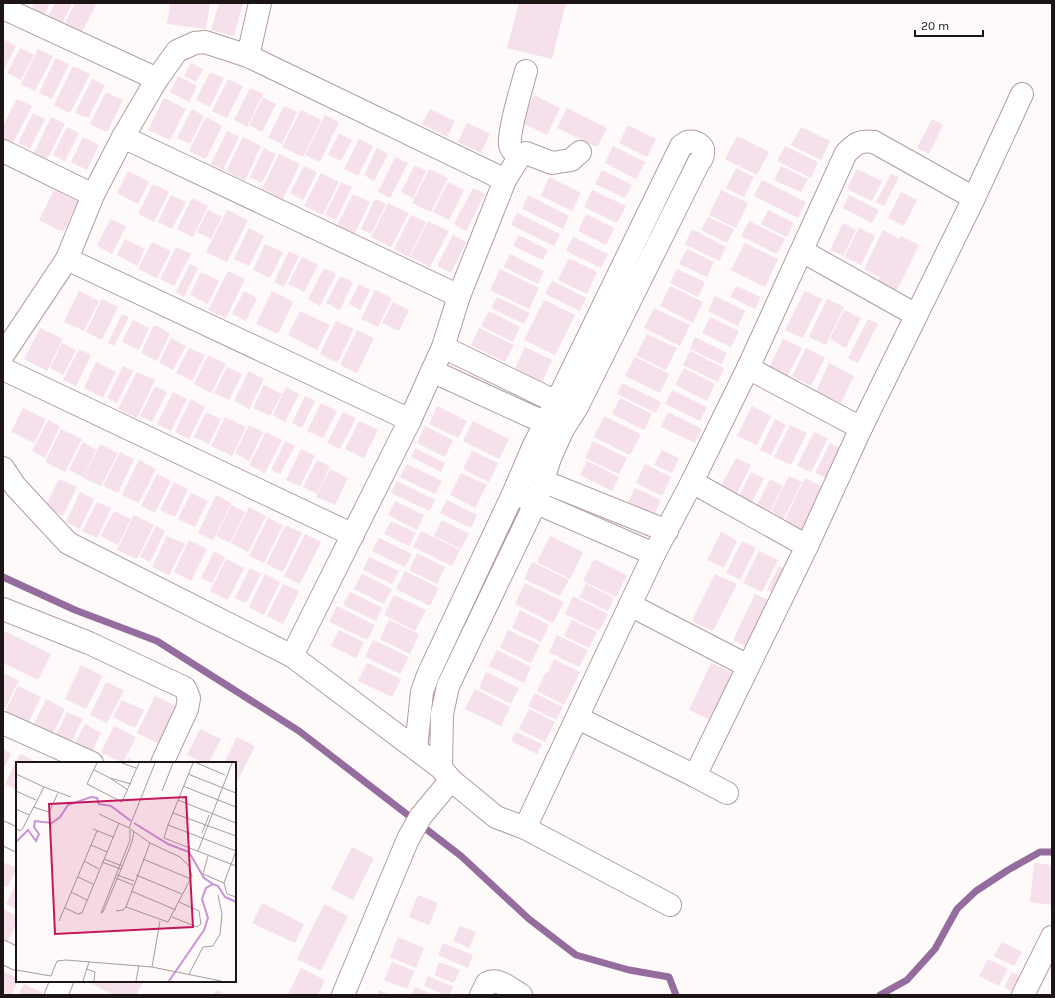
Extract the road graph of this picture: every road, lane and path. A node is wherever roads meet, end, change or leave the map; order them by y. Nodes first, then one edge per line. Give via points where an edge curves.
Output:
1 (260, 3) edge
2 (3, 8) edge
3 (248, 56) junction
4 (526, 71) dead end
5 (156, 79) junction
6 (1022, 94) dead end
7 (123, 137) junction
8 (3, 151) edge
9 (580, 152) dead end
10 (520, 156) junction
11 (505, 180) junction
12 (93, 195) junction
13 (974, 198) junction
14 (802, 251) junction
15 (67, 259) junction
16 (459, 296) junction
17 (916, 315) junction
18 (443, 347) junction
19 (3, 355) edge
20 (748, 368) junction
21 (3, 369) edge
22 (432, 371) junction
23 (567, 404) junction
24 (410, 420) junction
25 (555, 426) junction
26 (860, 428) junction
27 (3, 468) edge
28 (543, 482) junction
29 (692, 482) junction
30 (518, 483) junction
31 (536, 502) junction
32 (667, 531) junction
33 (352, 535) junction
34 (807, 546) junction
35 (654, 554) junction
36 (630, 605) junction
37 (3, 609) edge
38 (292, 656) junction
39 (748, 666) junction
40 (578, 718) junction
41 (3, 723) edge
42 (416, 748) junction
43 (90, 762) edge
44 (162, 762) edge
45 (446, 774) junction
46 (695, 776) junction
47 (727, 793) dead end
48 (525, 828) junction
49 (3, 833) edge
50 (16, 840) edge
51 (670, 905) dead end
52 (1052, 937) edge
53 (3, 952) edge
54 (16, 958) edge
55 (62, 982) edge
56 (56, 995) edge
57 (342, 995) edge
58 (480, 995) edge
59 (521, 995) edge
60 (1023, 995) edge

1 - 3 street
2 - 5 street
3 - 5 street via 205,42 195,43 177,51
3 - 11 street
4 - 10 street via 511,130 510,146
5 - 7 street
6 - 13 street
7 - 12 street
7 - 16 street
8 - 12 street
9 - 10 street via 571,160 552,163 526,153
10 - 11 street
11 - 16 street
12 - 15 street
13 - 14 street via 874,142 864,141 855,144 846,153
13 - 17 street
14 - 17 street
14 - 20 street
15 - 19 street
15 - 24 street
16 - 18 street
17 - 26 street
18 - 22 street
18 - 23 street via 546,397
20 - 26 street
20 - 29 street
21 - 33 street
22 - 24 street
22 - 25 street
23 - 23 street via 681,146 687,142 700,145 703,153 699,162
23 - 25 street
24 - 33 street
25 - 28 street
25 - 30 street
26 - 34 street
27 - 38 street via 15,486 68,543
28 - 30 street
28 - 31 street
28 - 32 street
29 - 32 street
29 - 34 street
30 - 31 street
30 - 42 street via 428,675 422,692
31 - 35 street
31 - 45 street via 448,686 442,714
32 - 35 street
33 - 38 street
34 - 39 street
35 - 36 street
36 - 39 street
36 - 40 street
37 - 44 street via 88,643 185,688 189,698 187,709
38 - 42 street
39 - 46 street
40 - 46 street
40 - 48 street
41 - 43 street
42 - 45 street
45 - 48 street via 496,817
45 - 57 street via 408,840
46 - 47 street
48 - 51 street
49 - 50 street
52 - 60 street
53 - 54 street
55 - 56 street
58 - 59 street via 487,984 494,981

